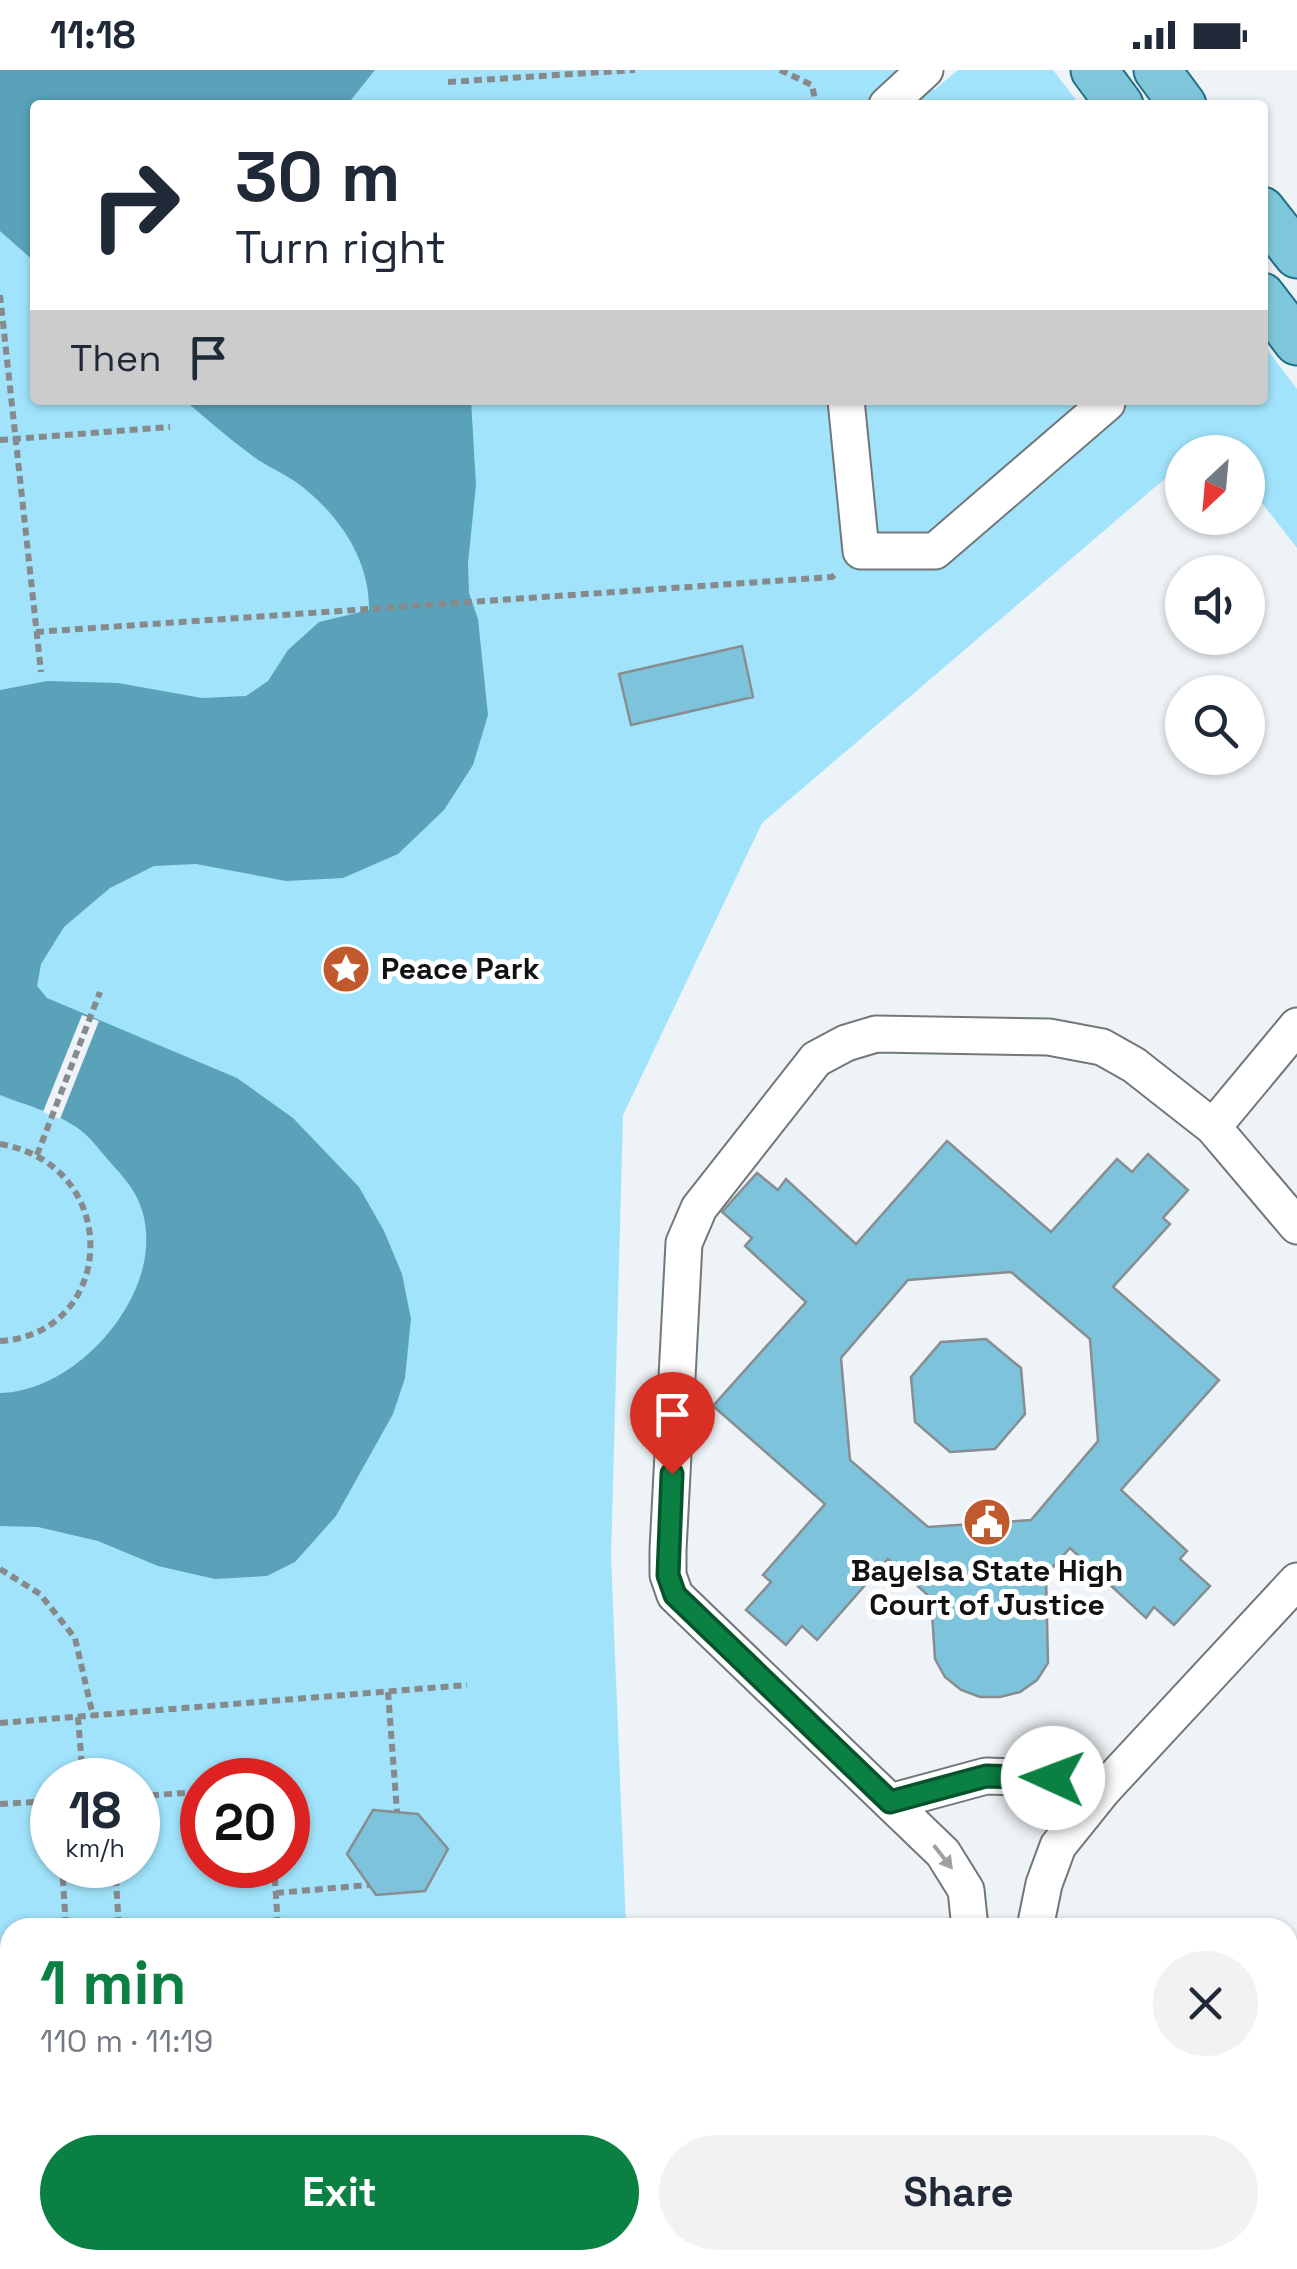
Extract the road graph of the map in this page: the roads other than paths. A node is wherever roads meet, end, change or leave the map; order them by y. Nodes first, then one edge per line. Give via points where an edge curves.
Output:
1 (925, 70) edge
2 (1094, 70) edge
3 (1157, 70) edge
4 (892, 100) edge
5 (1116, 100) edge
6 (1179, 100) edge
7 (1268, 218) edge
8 (1297, 255) edge
9 (1268, 304) edge
10 (1297, 342) edge
11 (846, 405) edge
12 (1105, 405) edge
13 (1297, 1026) edge
14 (1212, 1126) junction
15 (1297, 1226) edge
16 (1297, 1580) edge
17 (1103, 1790) junction
18 (890, 1802) junction
19 (969, 1918) edge
20 (1037, 1918) edge

1 - 4 street
2 - 5 main road
3 - 6 main road
7 - 8 main road
9 - 10 main road
11 - 12 street via 861,550 935,551
13 - 14 street
14 - 15 street
14 - 18 street via 1102,1047 1048,1037 876,1034 816,1059 700,1208 684,1243 668,1575 675,1595
16 - 17 street
17 - 18 street via 1053,1778 986,1776
17 - 20 street via 1058,1846
18 -> 19 street via 943,1854 966,1890

